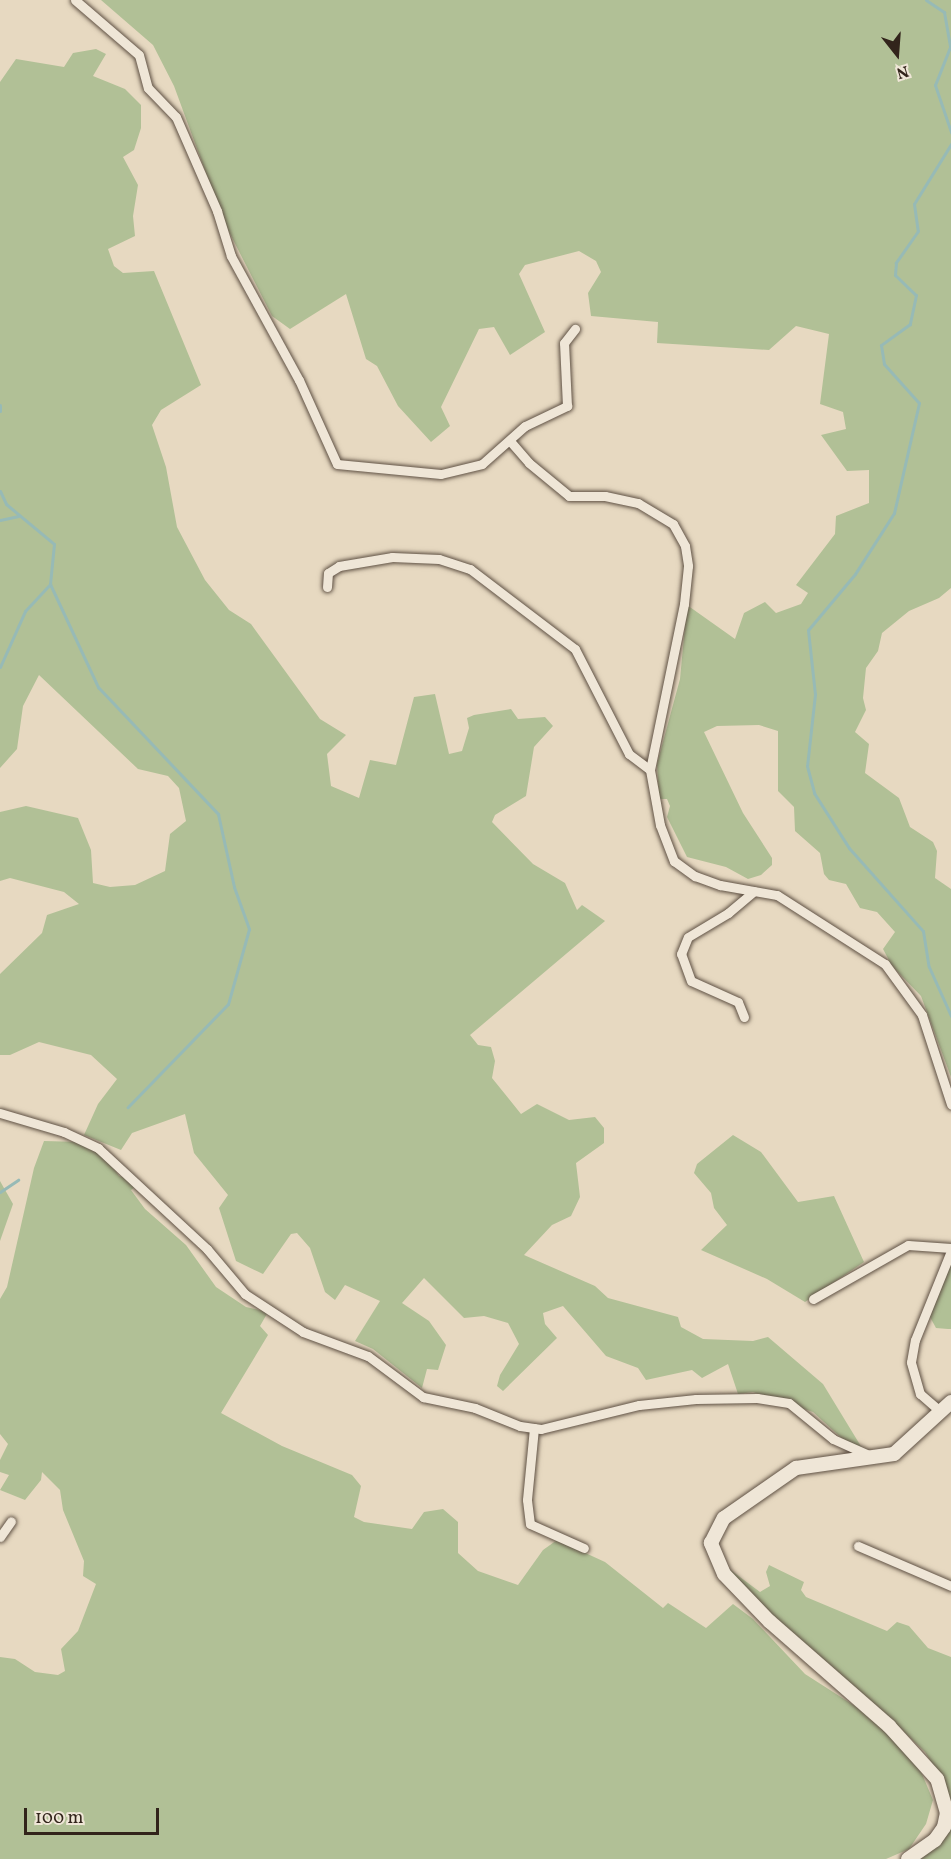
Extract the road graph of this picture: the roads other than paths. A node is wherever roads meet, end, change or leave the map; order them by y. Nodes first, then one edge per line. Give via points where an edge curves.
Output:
1 (75, 0) edge
2 (575, 329) dead end
3 (510, 441) junction
4 (327, 587) dead end
5 (650, 770) junction
6 (754, 891) junction
7 (744, 1017) dead end
8 (951, 1104) edge
9 (0, 1113) edge
10 (951, 1250) edge
11 (813, 1299) dead end
12 (948, 1407) edge
13 (534, 1428) junction
14 (876, 1459) junction
15 (11, 1521) dead end
16 (0, 1538) edge
17 (858, 1546) dead end
18 (584, 1548) dead end
19 (951, 1586) edge
20 (908, 1859) edge

1 - 3 street via 139,55 148,88 176,117 217,211 231,256 299,380 333,460 342,467 454,473 482,464
2 - 3 street via 564,343 567,406 525,426
3 - 5 street via 529,464 569,496 605,496 638,503 680,533 688,566 684,604
4 - 5 street via 328,573 339,566 392,557 439,559 477,573 575,649 629,754
5 - 6 street via 660,825 674,861 712,882
6 - 7 street via 728,913 688,937 681,954 691,981 738,1002
6 - 8 street via 777,895 885,964 922,1015
9 - 13 street via 53,1128 98,1148 207,1249 234,1285 303,1332 368,1356 423,1397
10 - 11 street via 908,1245
10 - 12 street via 915,1340 911,1362 920,1394
12 - 14 street via 905,1447
13 - 14 street via 639,1405 757,1398 789,1403 833,1439
13 - 18 street via 527,1500 530,1524
14 - 20 street via 796,1468 724,1518 711,1543 724,1574 770,1622 888,1726 937,1779 947,1813 944,1827 935,1840
15 - 16 street
17 - 19 street

